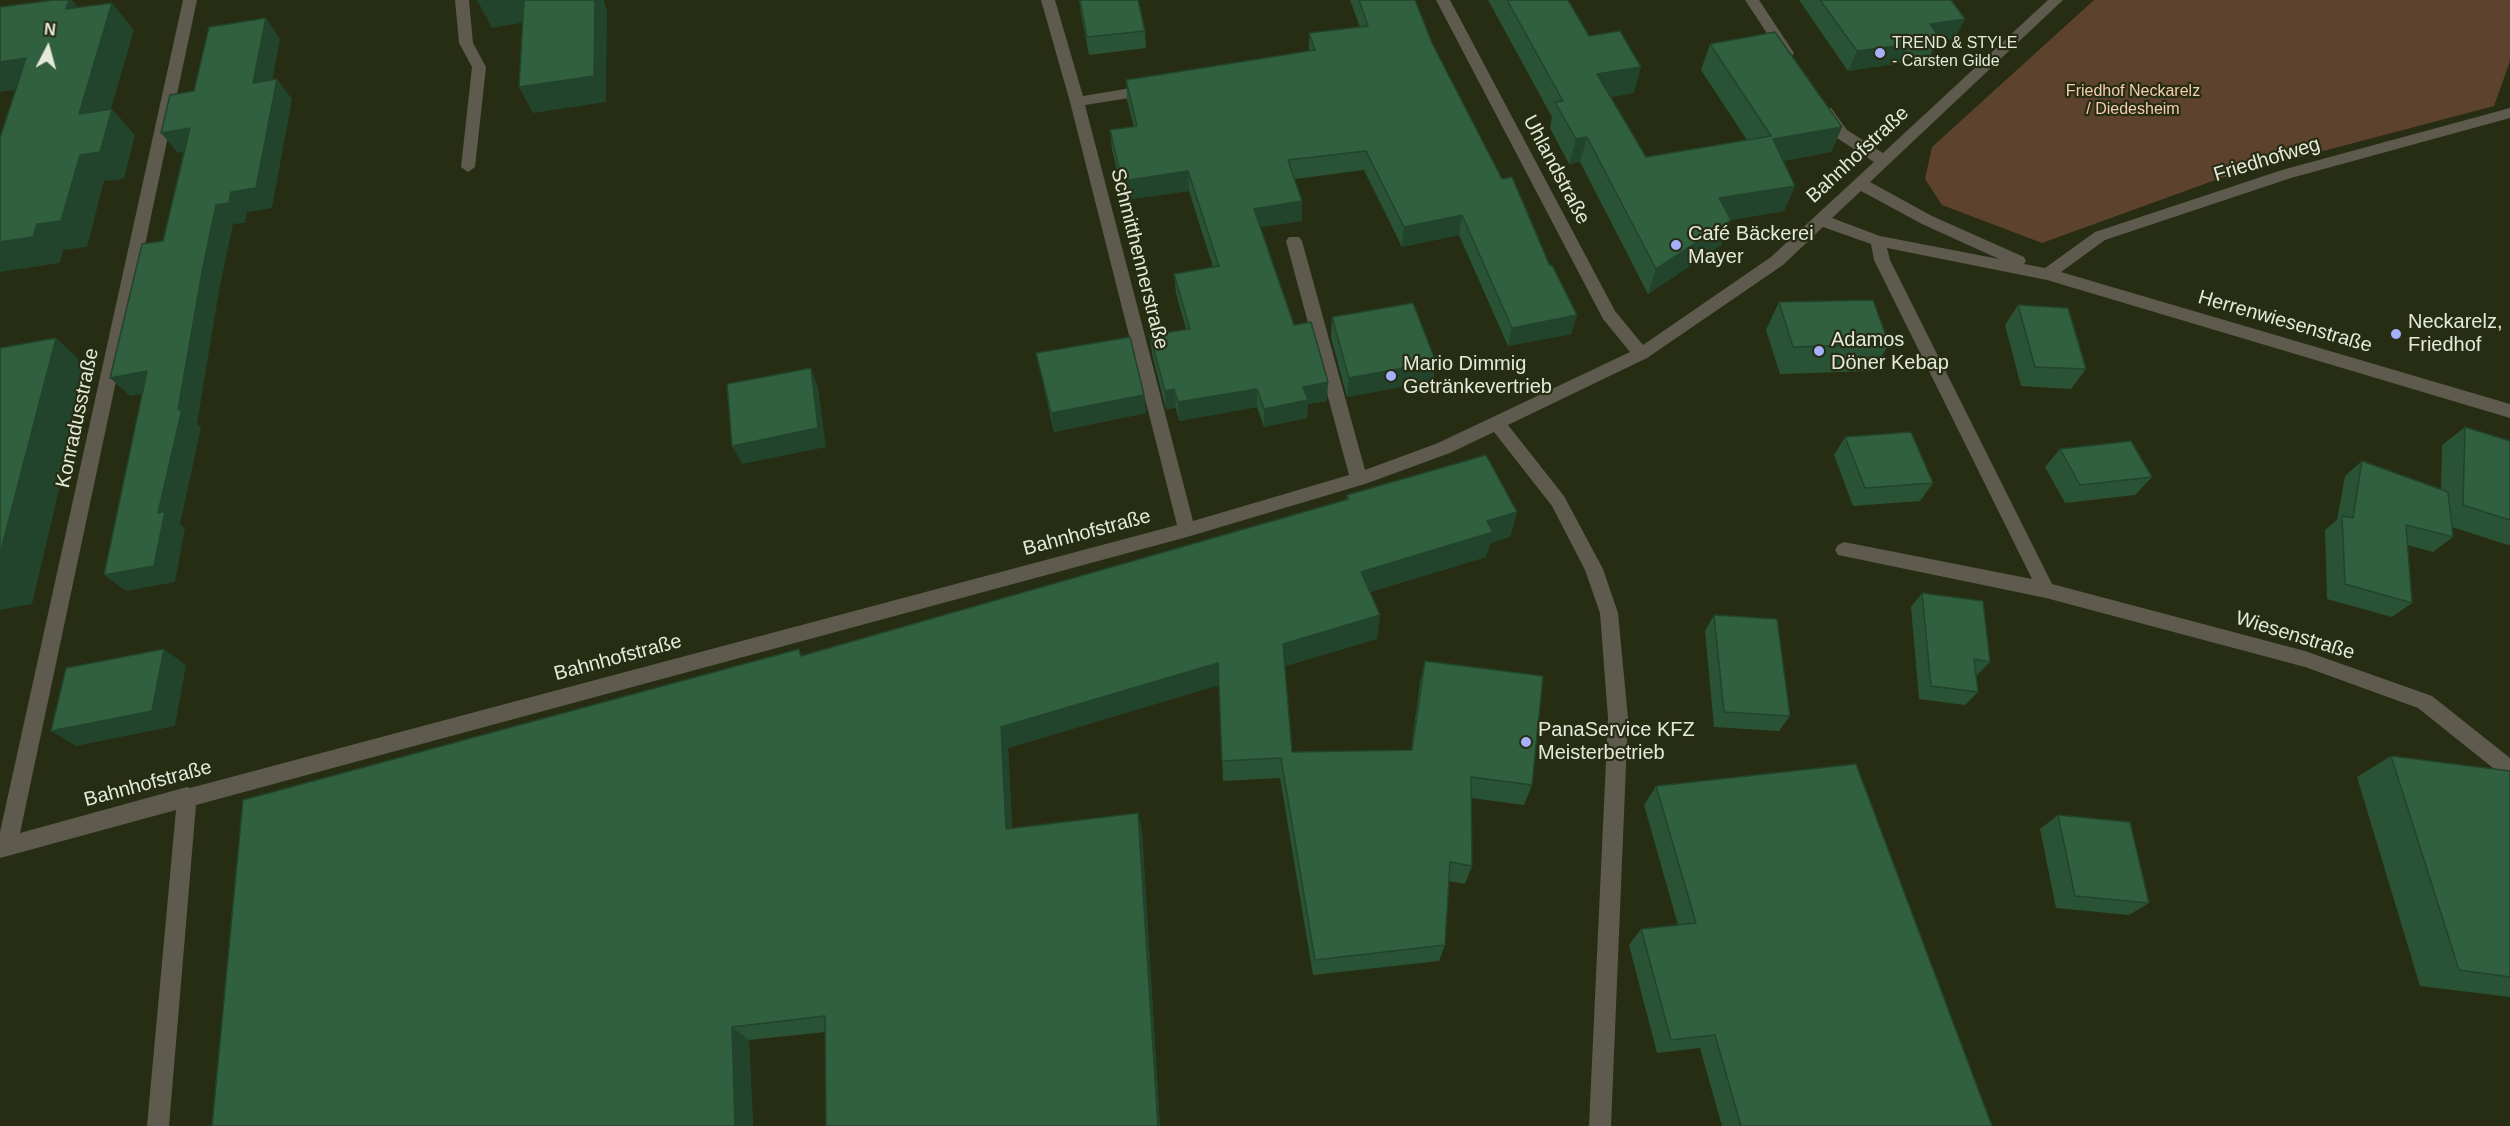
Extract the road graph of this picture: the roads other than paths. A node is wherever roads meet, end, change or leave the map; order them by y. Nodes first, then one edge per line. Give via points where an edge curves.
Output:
1 (190, 0) edge
2 (462, 0) edge
3 (1048, 0) edge
4 (1443, 0) edge
5 (1752, 0) edge
6 (2056, 0) edge
7 (1797, 67) edge
8 (1160, 88) edge
9 (1816, 96) edge
10 (1077, 102) junction
11 (2510, 113) edge
12 (1884, 161) junction
13 (468, 167) dead end
14 (1859, 183) junction
15 (1821, 220) junction
16 (1294, 241) dead end
17 (1878, 241) junction
18 (2047, 274) junction
19 (1641, 354) junction
20 (2510, 411) edge
21 (1497, 424) junction
22 (1359, 479) junction
23 (1187, 530) junction
24 (1844, 550) dead end
25 (2046, 590) junction
26 (2510, 770) edge
27 (187, 796) junction
28 (4, 847) edge
29 (158, 1126) edge
30 (1600, 1126) edge

1 - 28 street, Konradusstraße
2 - 13 street via 467,51 479,68
3 - 10 street, Schmitthennerstraße
4 - 19 street, Uhlandstraße via 1609,315
5 - 7 street
6 - 12 street, Bahnhofstraße
8 - 10 street
9 - 12 street via 1842,134
10 - 23 street, Schmitthennerstraße
11 - 18 street, Friedhofweg via 2287,174 2100,237
12 - 14 street, Bahnhofstraße
14 - 15 street, Bahnhofstraße
14 - 18 street, Herrenwiesenstraße via 1927,220
15 - 17 street, Herrenwiesenstraße
15 - 19 street, Bahnhofstraße via 1777,261
16 - 22 street
17 - 18 street, Herrenwiesenstraße
17 - 25 street via 1882,260
18 - 20 street, Herrenwiesenstraße
19 - 21 street, Bahnhofstraße
21 - 22 street, Bahnhofstraße
21 - 30 street via 1558,501 1594,570 1609,613 1618,718
22 - 23 street, Bahnhofstraße
23 - 27 street, Bahnhofstraße
24 - 25 street, Wiesenstraße
25 - 26 street, Wiesenstraße via 2305,659 2425,702
27 - 28 street, Bahnhofstraße
27 - 29 street

